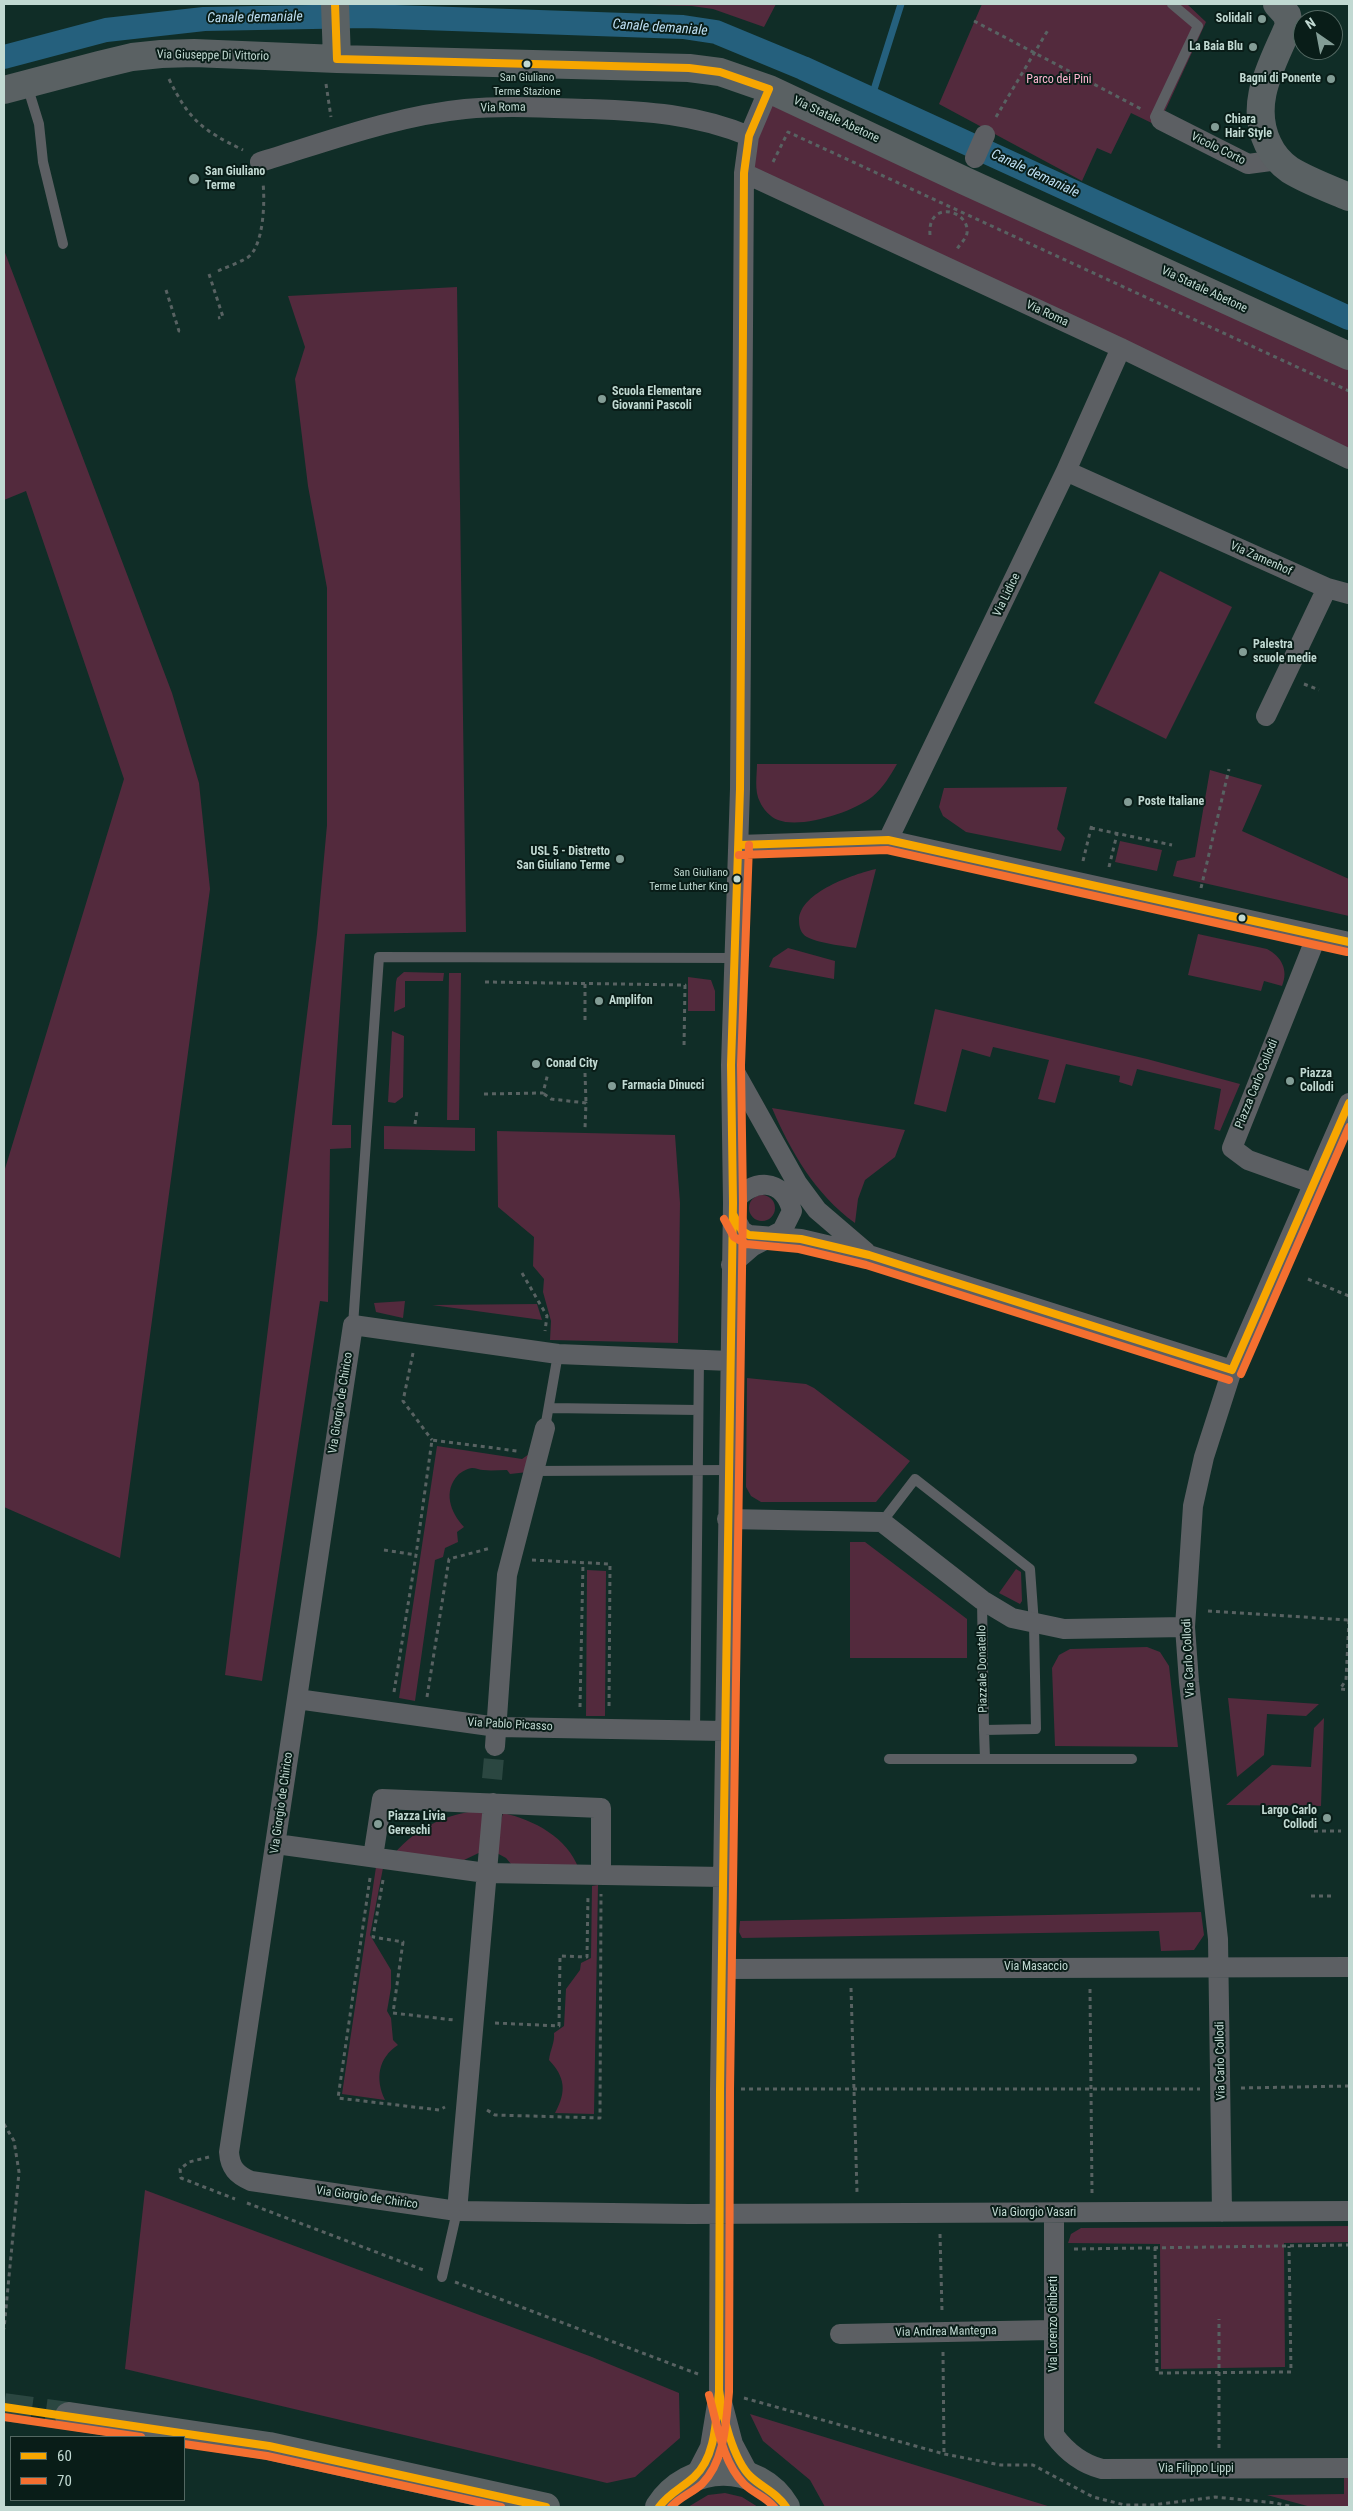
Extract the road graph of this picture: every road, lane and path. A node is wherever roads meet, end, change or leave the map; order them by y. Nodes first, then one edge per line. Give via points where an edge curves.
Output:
1 (335, 4) edge
2 (1172, 4) edge
3 (1282, 10) edge
4 (974, 21) dead end
5 (1048, 30) dead end
6 (1034, 53) junction
7 (332, 54) junction
8 (15, 87) edge
9 (770, 89) junction
10 (178, 99) dead end
11 (996, 116) dead end
12 (1158, 118) junction
13 (985, 135) dead end
14 (749, 136) junction
15 (335, 139) junction
16 (974, 158) dead end
17 (1278, 160) junction
18 (260, 162) junction
19 (773, 162) dead end
20 (744, 173) junction
21 (1349, 197) edge
22 (952, 210) junction
23 (930, 235) dead end
24 (63, 244) dead end
25 (958, 248) dead end
26 (218, 271) dead end
27 (209, 274) dead end
28 (166, 290) dead end
29 (218, 318) dead end
30 (183, 331) dead end
31 (1122, 348) junction
32 (1349, 356) edge
33 (1349, 392) edge
34 (1349, 459) edge
35 (1066, 471) junction
36 (1327, 588) junction
37 (1349, 594) edge
38 (1266, 716) dead end
39 (1229, 769) dead end
40 (1117, 834) junction
41 (888, 840) junction
42 (739, 845) junction
43 (1172, 845) dead end
44 (1083, 861) dead end
45 (1109, 867) dead end
46 (1201, 888) dead end
47 (1317, 935) junction
48 (1349, 942) edge
49 (735, 958) junction
50 (485, 982) dead end
51 (585, 984) junction
52 (585, 1022) dead end
53 (684, 1047) dead end
54 (731, 1065) junction
55 (548, 1073) dead end
56 (585, 1073) dead end
57 (484, 1094) dead end
58 (543, 1094) junction
59 (586, 1103) junction
60 (1349, 1103) edge
61 (417, 1111) dead end
62 (415, 1124) dead end
63 (586, 1128) dead end
64 (1315, 1184) junction
65 (788, 1198) junction
66 (733, 1209) junction
67 (817, 1210) junction
68 (770, 1237) junction
69 (869, 1255) junction
70 (731, 1265) junction
71 (522, 1273) dead end
72 (1308, 1278) dead end
73 (1349, 1296) edge
74 (353, 1325) junction
75 (416, 1335) junction
76 (551, 1353) junction
77 (699, 1359) junction
78 (730, 1360) junction
79 (1232, 1370) junction
80 (549, 1408) junction
81 (698, 1410) junction
82 (543, 1434) junction
83 (432, 1440) junction
84 (728, 1470) junction
85 (532, 1471) junction
86 (698, 1472) junction
87 (728, 1519) junction
88 (882, 1522) junction
89 (384, 1550) dead end
90 (513, 1551) junction
91 (416, 1555) junction
92 (583, 1563) junction
93 (982, 1600) junction
94 (1204, 1610) dead end
95 (1349, 1620) edge
96 (1034, 1624) junction
97 (1185, 1627) junction
98 (1349, 1690) edge
99 (297, 1699) junction
100 (390, 1713) junction
101 (424, 1718) junction
102 (580, 1728) junction
103 (608, 1729) junction
104 (725, 1730) junction
105 (984, 1730) junction
106 (695, 1731) junction
107 (496, 1736) junction
108 (1132, 1758) dead end
109 (889, 1759) dead end
110 (985, 1759) junction
111 (493, 1803) junction
112 (1314, 1831) dead end
113 (1341, 1831) dead end
114 (276, 1844) junction
115 (380, 1858) junction
116 (486, 1873) junction
117 (595, 1875) junction
118 (723, 1877) junction
119 (1311, 1896) dead end
120 (1334, 1896) dead end
121 (1219, 1967) junction
122 (1349, 1967) edge
123 (722, 1969) junction
124 (1090, 1981) dead end
125 (851, 1983) dead end
126 (474, 2022) junction
127 (1349, 2086) edge
128 (854, 2088) junction
129 (736, 2089) dead end
130 (1222, 2089) junction
131 (1090, 2090) junction
132 (468, 2096) junction
133 (4, 2124) edge
134 (229, 2152) junction
135 (181, 2178) dead end
136 (1092, 2195) dead end
137 (857, 2196) dead end
138 (457, 2211) junction
139 (1349, 2211) edge
140 (1222, 2212) junction
141 (1054, 2213) junction
142 (719, 2214) junction
143 (1349, 2245) edge
144 (1289, 2246) junction
145 (1155, 2247) junction
146 (1054, 2249) junction
147 (442, 2277) dead end
148 (1219, 2319) dead end
149 (4, 2328) edge
150 (1053, 2330) junction
151 (840, 2334) dead end
152 (1219, 2373) junction
153 (719, 2392) junction
154 (743, 2398) dead end
155 (69, 2416) tunnel mouth
156 (1054, 2435) joint
157 (1349, 2468) edge
158 (1219, 2469) junction
159 (695, 2476) junction
160 (750, 2476) junction
161 (1215, 2497) junction
162 (546, 2507) edge
163 (659, 2507) edge
164 (786, 2507) edge
165 (1293, 2507) edge

1 - 7 main road
2 - 12 lane via 1198,26
3 - 17 main road via 1289,25 1261,95 1259,110 1265,137
4 - 6 path
5 - 6 path
6 - 11 path
6 - 12 path
7 - 8 main road, Via Giuseppe Di Vittorio via 156,54 99,64
7 - 9 main road, Via Statale Abetone via 689,68 720,72
7 - 15 path
8 - 24 lane via 39,124 44,162
9 - 14 street
9 - 32 main road, Via Statale Abetone
10 - 18 path via 203,128 245,150
12 - 17 street, Vicolo Corto via 1248,164
13 - 16 street
14 - 15 street, Via Roma via 671,113 525,107 455,110
14 - 20 street
15 - 18 street, Via Roma
17 - 21 main road via 1300,176
18 - 26 path via 265,198 258,241 249,257
19 - 22 path via 788,132
20 - 31 street, Via Roma
20 - 42 street
22 - 23 path via 936,214 929,226
22 - 25 path via 967,225 967,234
22 - 33 path
27 - 29 path via 223,317
28 - 30 path via 179,331
31 - 34 street, Via Roma
31 - 35 street, Via Lidice
35 - 36 street, Via Zamenhof
35 - 41 street, Via Lidice
36 - 37 street, Via Zamenhof
36 - 38 street
39 - 46 path
40 - 43 path
40 - 44 path via 1091,826
40 - 45 path
41 - 42 street
41 - 47 street
42 - 49 street
47 - 48 street
47 - 64 street, Piazza Carlo Collodi via 1232,1148 1248,1160
49 - 54 street
49 - 74 lane via 379,957
50 - 51 path
51 - 52 path
51 - 53 path via 684,985
54 - 66 street
54 - 67 street via 782,1160
55 - 58 path
56 - 59 path
57 - 58 path
58 - 59 path via 551,1099
59 - 63 path
60 - 64 street, Via Carlo Collodi
61 - 62 path
64 - 79 street, Via Carlo Collodi
65 - 66 street via 777,1188 758,1185 744,1189
65 - 67 street
65 - 68 street via 792,1210 790,1217 782,1231
66 - 68 street via 742,1231 757,1238
66 - 70 street
67 - 69 street
68 - 69 street via 801,1239
68 - 70 street via 753,1246
69 - 79 street
70 - 78 street
71 - 76 path via 546,1316
72 - 73 path
74 - 75 street
74 - 99 street, Via Giorgio de Chirico
75 - 76 street
75 - 83 path via 404,1401
76 - 77 street
76 - 80 lane
77 - 78 street
77 - 81 lane
78 - 84 street
79 - 97 street, Via Carlo Collodi via 1204,1457 1193,1506
80 - 81 lane
80 - 82 lane
81 - 86 lane
82 - 83 path via 521,1451
82 - 85 street
83 - 91 path
84 - 86 lane
84 - 87 street
85 - 86 lane
85 - 90 street
86 - 106 lane
87 - 88 street
87 - 104 street
88 - 93 street, Piazzale Donatello
88 - 96 lane, Piazzale Donatello via 915,1479 1030,1569
89 - 91 path
90 - 92 path
90 - 101 path via 449,1559
90 - 107 street via 507,1574
91 - 100 path
92 - 102 path
92 - 103 path via 610,1564
93 - 96 street, Piazzale Donatello via 1012,1618
93 - 105 lane, Piazzale Donatello
94 - 95 path
95 - 98 path via 1346,1680 1340,1689
96 - 97 street, Piazzale Donatello via 1064,1629
96 - 105 lane, Piazzale Donatello via 1036,1729
97 - 121 street, Via Carlo Collodi
99 - 100 street, Via Pablo Picasso
99 - 114 street, Via Giorgio de Chirico
100 - 101 street, Via Pablo Picasso
101 - 107 street, Via Pablo Picasso
102 - 103 street, Via Pablo Picasso
102 - 107 street, Via Pablo Picasso
103 - 106 street, Via Pablo Picasso
104 - 106 street, Via Pablo Picasso
104 - 118 street
105 - 110 lane
108 - 110 lane
109 - 110 lane
111 - 115 street via 382,1799
111 - 116 street
111 - 117 street via 601,1808
112 - 113 path
114 - 115 street
114 - 134 street, Via Giorgio de Chirico
115 - 116 street
115 - 126 path via 373,1937 403,1942 393,2013
115 - 132 path via 338,2098 439,2110
116 - 117 street
116 - 126 street
117 - 118 street
117 - 126 path via 587,1957 560,1956 559,2026
117 - 132 path via 600,2118 495,2115
118 - 123 street
119 - 120 path
121 - 122 street, Via Masaccio
121 - 123 street, Via Masaccio
121 - 130 street, Via Carlo Collodi
123 - 142 street
124 - 131 path
125 - 128 path
126 - 132 street
127 - 130 path
128 - 129 path
128 - 131 path
128 - 137 path
130 - 131 path
130 - 140 street, Via Carlo Collodi
131 - 136 path
132 - 138 street
133 - 149 path via 14,2141 18,2172
134 - 135 path via 189,2162 180,2169
134 - 138 street, Via Giorgio de Chirico via 234,2171 251,2182
138 - 142 street, Via Giorgio de Chirico
138 - 147 lane
139 - 140 street, Via Giorgio Vasari
140 - 141 street, Via Giorgio Vasari
141 - 142 street, Via Giorgio Vasari
141 - 146 street, Via Lorenzo Ghiberti
142 - 153 street
143 - 144 path
144 - 145 path
144 - 152 path via 1290,2372
145 - 146 path
145 - 152 path via 1157,2373
146 - 150 street, Via Lorenzo Ghiberti
148 - 152 path
150 - 151 street, Via Andrea Mantegna
150 - 156 street, Via Lorenzo Ghiberti
152 - 158 path
153 - 159 street via 710,2446
153 - 160 street via 734,2444
154 - 161 path via 944,2454 1001,2465 1033,2466 1093,2497 1125,2505
155 - 162 main road via 269,2446
156 - 158 street, Via Filippo Lippi via 1077,2457 1102,2469
157 - 158 street, Via Filippo Lippi
158 - 161 path
159 - 160 main road via 732,2471
159 - 163 main road via 679,2485
160 - 164 main road via 770,2488
161 - 165 path

